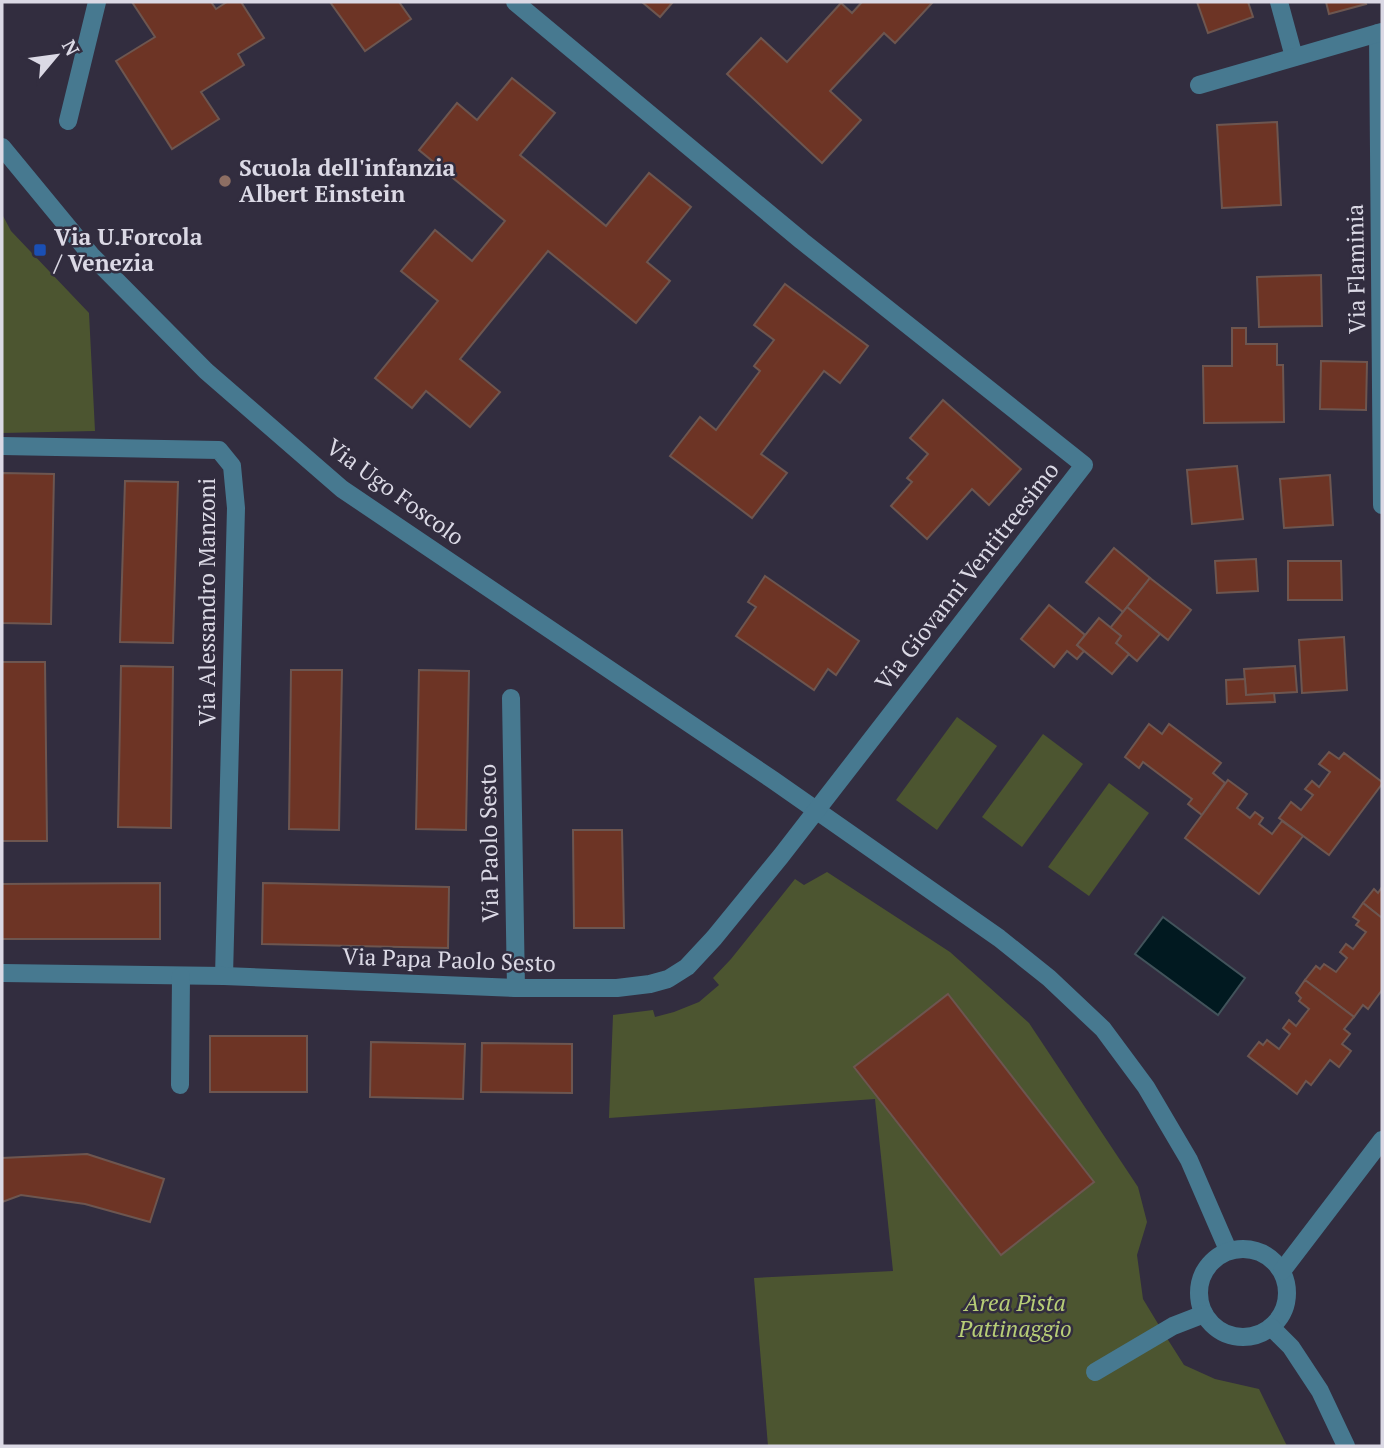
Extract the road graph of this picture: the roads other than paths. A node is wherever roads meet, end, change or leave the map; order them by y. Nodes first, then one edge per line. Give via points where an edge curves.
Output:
1 (97, 2) edge
2 (515, 2) edge
3 (1279, 2) edge
4 (1380, 32) edge
5 (1294, 57) junction
6 (1199, 85) dead end
7 (68, 121) dead end
8 (2, 147) edge
9 (1382, 423) edge
10 (2, 446) edge
11 (1382, 505) edge
12 (511, 698) dead end
13 (817, 811) junction
14 (2, 973) edge
15 (181, 975) junction
16 (225, 976) junction
17 (516, 988) junction
18 (180, 1086) dead end
19 (1382, 1140) edge
20 (1228, 1250) junction
21 (1282, 1271) junction
22 (1203, 1314) junction
23 (1271, 1327) junction
24 (1094, 1372) dead end
25 (1346, 1446) edge

1 - 7 street
2 - 13 street, Via Giovanni Ventitreesimo via 802,241 1084,465
3 - 5 street
4 - 5 street, Via Flaminia
4 - 9 street, Via Flaminia
5 - 6 street, Via Flaminia
8 - 13 street, Via Ugo Foscolo via 91,255 197,363 342,489
9 - 11 street, Via Flaminia
10 - 16 street, Via Alessandro Manzoni via 219,450 232,466 236,508
12 - 17 street, Via Paolo Sesto
13 - 17 street, Via Papa Paolo Sesto via 714,938 687,967 668,979 617,988
13 - 20 street via 999,938 1103,1029 1146,1087 1189,1160
14 - 15 street, Via Papa Paolo Sesto
15 - 16 street, Via Papa Paolo Sesto
15 - 18 street
16 - 17 street, Via Papa Paolo Sesto
19 - 21 street
20 - 21 street via 1248,1248 1267,1255
20 - 22 street via 1214,1258 1201,1276 1198,1296
21 - 23 street via 1286,1301
22 - 23 street via 1221,1332 1245,1338
22 - 24 street via 1174,1325
23 - 25 street via 1292,1347 1320,1391

